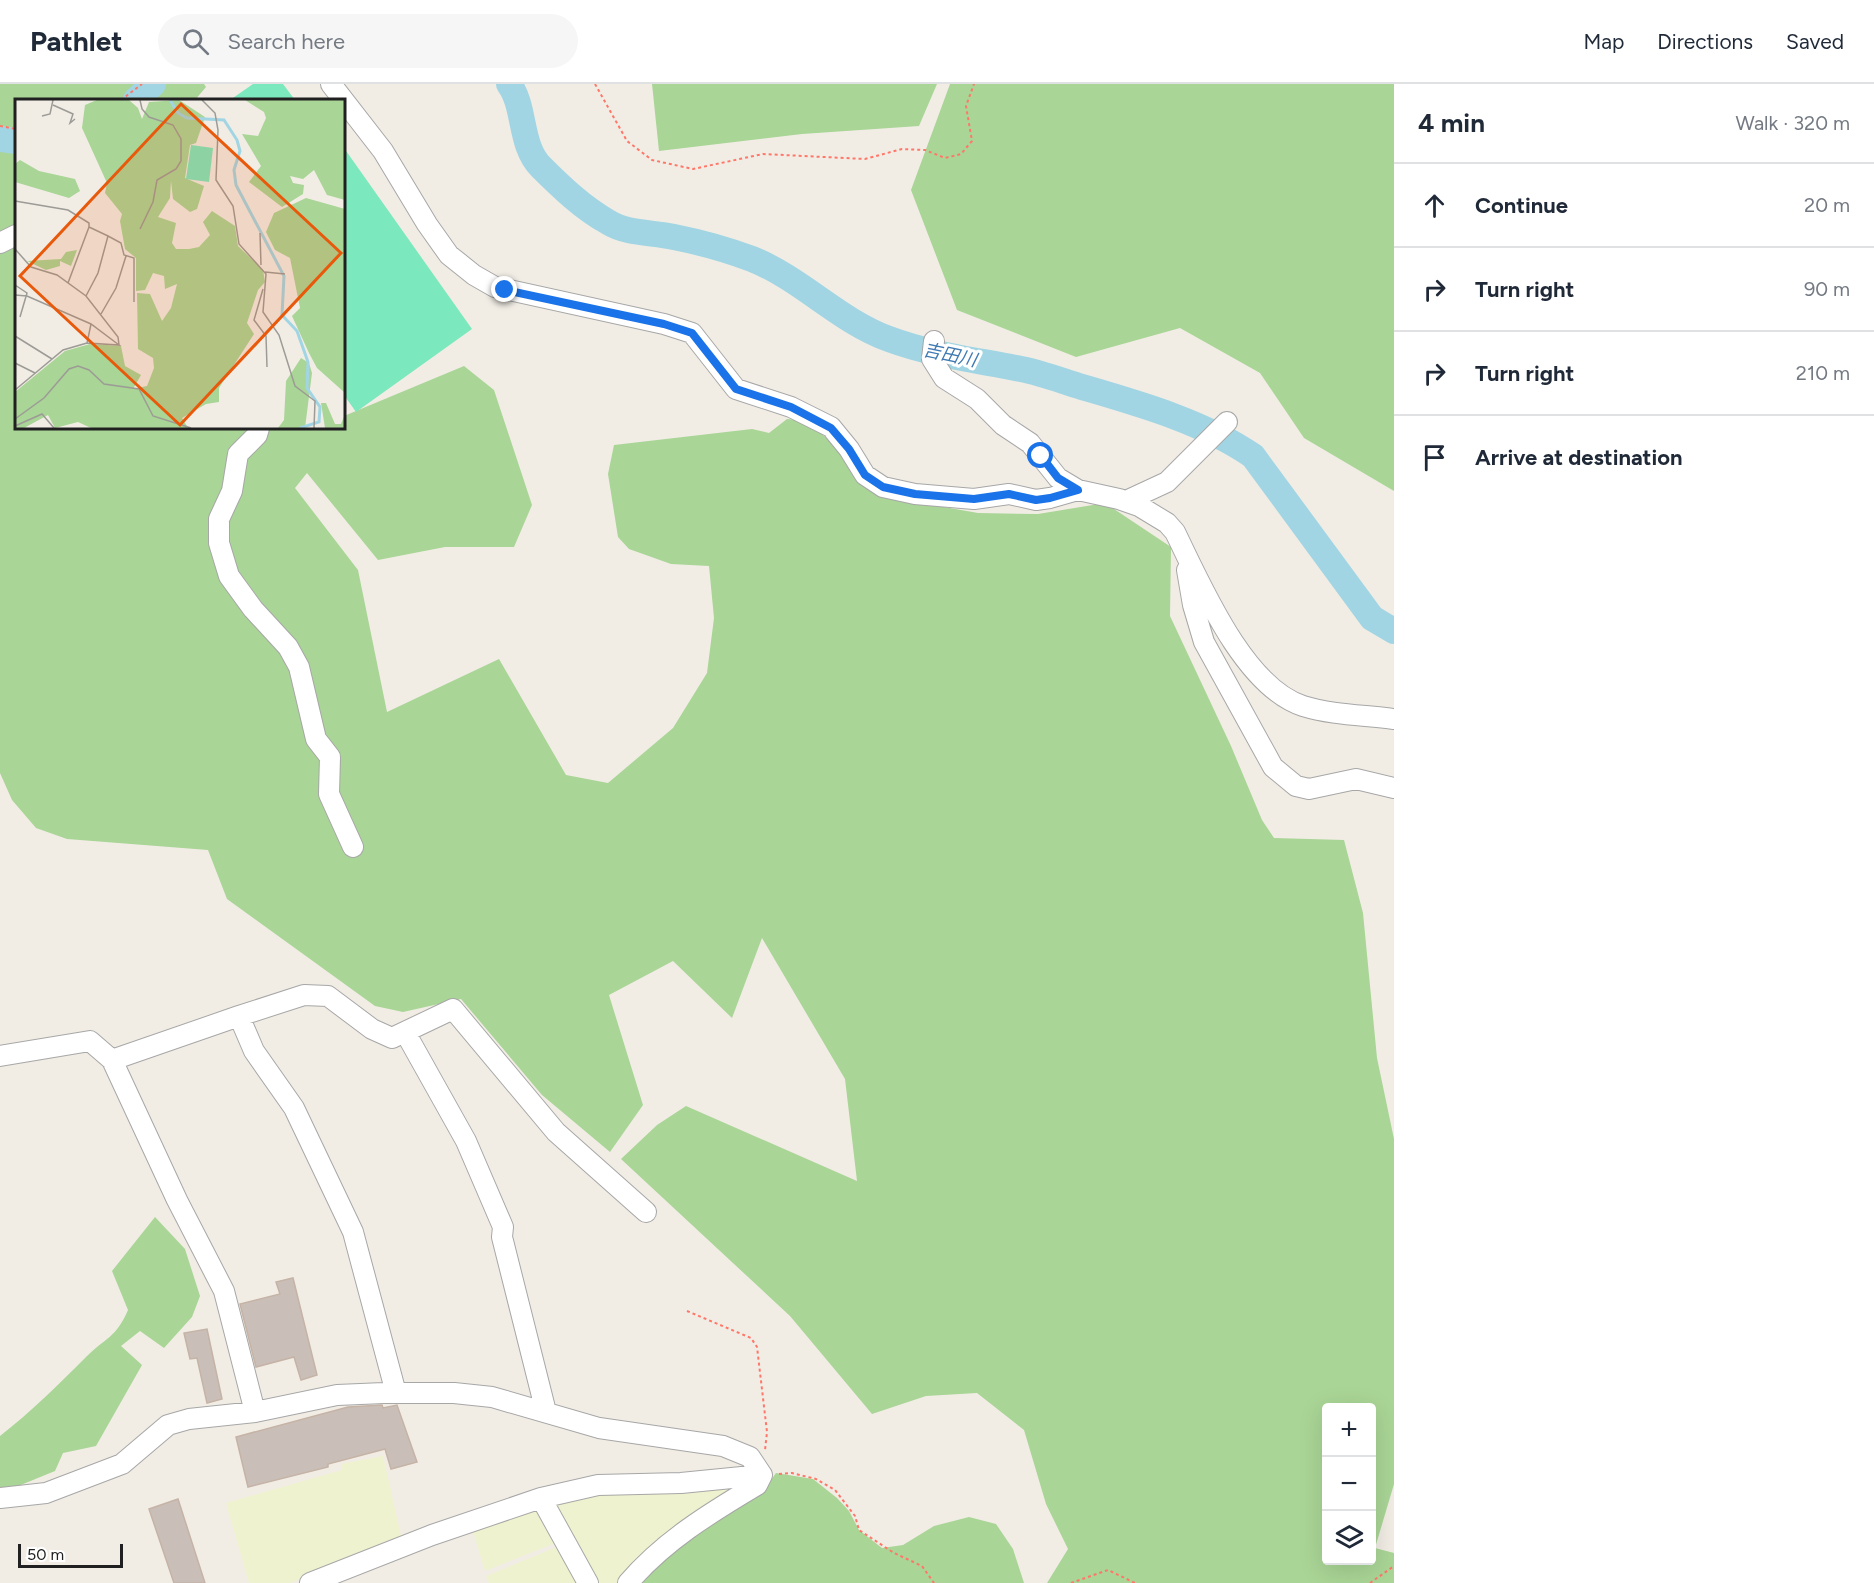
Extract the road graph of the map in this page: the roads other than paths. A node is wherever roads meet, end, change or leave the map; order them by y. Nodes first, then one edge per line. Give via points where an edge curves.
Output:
1 (330, 84) edge
2 (342, 99) edge
3 (345, 103) edge
4 (15, 236) edge
5 (0, 243) edge
6 (934, 341) dead end
7 (1227, 422) dead end
8 (259, 429) edge
9 (1078, 490) junction
10 (1126, 501) junction
11 (1186, 557) junction
12 (1394, 720) edge
13 (1394, 788) edge
14 (353, 847) dead end
15 (239, 1016) junction
16 (405, 1032) junction
17 (0, 1056) edge
18 (112, 1060) junction
19 (646, 1212) dead end
20 (396, 1393) junction
21 (255, 1412) junction
22 (546, 1412) junction
23 (762, 1475) junction
24 (0, 1498) edge
25 (541, 1498) junction
26 (310, 1583) edge
27 (588, 1583) edge
28 (628, 1583) edge

1 - 2 street
3 - 9 street via 383,151 449,255 485,282 692,333 736,389 791,407 831,428 865,475 883,487 915,494 974,499 1009,494 1036,500
4 - 5 street
6 - 9 street via 932,359 944,378 977,399 1003,425 1030,443 1058,478
7 - 10 street via 1167,482
8 - 14 street via 238,454 232,491 219,519 219,543 229,576 288,646 299,667 316,739 330,757 329,795
9 - 10 street
10 - 11 street via 1167,523
11 - 12 street via 1215,611 1273,691 1313,709
11 - 13 street via 1187,579 1204,642 1273,767 1296,786 1310,789 1356,779
15 - 16 street via 304,995 328,996 384,1036 392,1038
15 - 18 street
15 - 20 street via 254,1051 294,1108 354,1232
16 - 19 street via 453,1009 556,1131
16 - 22 street via 466,1141 503,1227 502,1238
17 - 18 street via 90,1041
18 - 21 street via 224,1290
20 - 21 street via 337,1395
20 - 22 street via 492,1397
21 - 24 street via 168,1425 122,1464 46,1493
22 - 23 street via 599,1428 723,1446 750,1457
23 - 25 street via 681,1483 598,1485
23 - 28 street via 757,1485 681,1533
25 - 26 street
25 - 27 street

